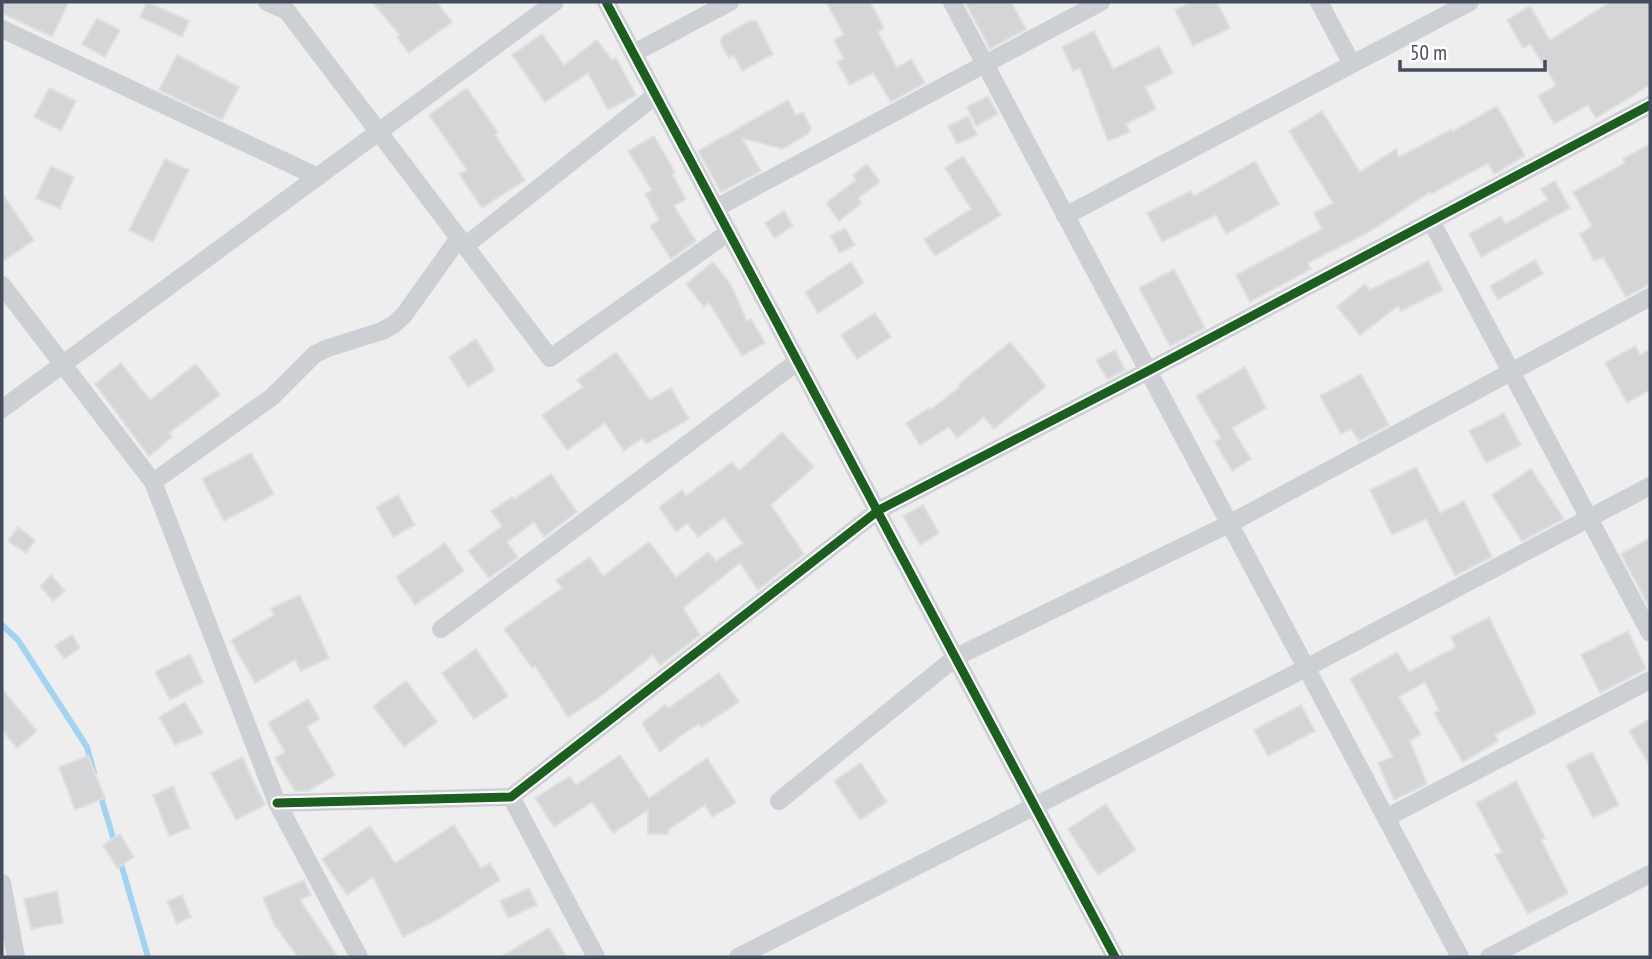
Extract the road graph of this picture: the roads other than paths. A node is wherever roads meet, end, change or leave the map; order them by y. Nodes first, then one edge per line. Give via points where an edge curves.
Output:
1 (267, 2) edge
2 (555, 2) edge
3 (606, 2) edge
4 (730, 2) edge
5 (952, 2) edge
6 (1101, 2) edge
7 (1319, 2) edge
8 (1470, 2) edge
9 (294, 7) edge
10 (2, 29) edge
11 (634, 53) junction
12 (985, 64) junction
13 (1352, 64) junction
14 (656, 95) junction
15 (1650, 104) edge
16 (379, 132) junction
17 (318, 177) junction
18 (716, 208) junction
19 (1066, 216) junction
20 (1431, 221) junction
21 (729, 232) junction
22 (462, 242) junction
23 (2, 285) edge
24 (1650, 297) edge
25 (798, 361) junction
26 (63, 364) junction
27 (1148, 371) junction
28 (1511, 372) junction
29 (2, 409) edge
30 (153, 482) junction
31 (1650, 486) edge
32 (878, 510) junction
33 (1589, 519) junction
34 (1229, 524) junction
35 (441, 629) dead end
36 (1650, 633) edge
37 (956, 657) junction
38 (1306, 668) junction
39 (1650, 680) edge
40 (511, 797) junction
41 (779, 801) dead end
42 (277, 803) junction
43 (1035, 807) junction
44 (1386, 818) junction
45 (1650, 874) edge
46 (2, 883) edge
47 (16, 957) edge
48 (359, 957) edge
49 (596, 957) edge
50 (738, 957) edge
51 (1115, 957) edge
52 (1460, 957) edge
53 (1489, 957) edge

1 - 9 street
2 - 16 street
3 - 11 street
4 - 11 street
5 - 12 street
6 - 12 street
7 - 13 street
8 - 13 street
9 - 16 street
10 - 17 street
11 - 14 street
12 - 18 street
12 - 19 street
13 - 19 street
14 - 18 street
14 - 22 street
15 - 20 street
16 - 17 street
16 - 22 street
17 - 26 street
18 - 21 street
19 - 27 street
20 - 27 street
20 - 28 street
21 - 22 street via 550,358
21 - 25 street
22 - 30 street via 393,325 314,354 272,397
23 - 26 street
24 - 28 street
25 - 32 street
25 - 35 street
26 - 29 street
26 - 30 street
27 - 32 street
27 - 34 street
28 - 33 street
28 - 34 street
30 - 42 street
31 - 33 street
32 - 37 street
32 - 40 street
33 - 36 street
33 - 38 street
34 - 37 street
34 - 38 street
37 - 41 street
37 - 43 street
38 - 43 street
38 - 44 street
39 - 44 street
40 - 42 street
40 - 49 street
42 - 48 street
43 - 50 street
43 - 51 street
44 - 52 street
45 - 53 street
46 - 47 street

